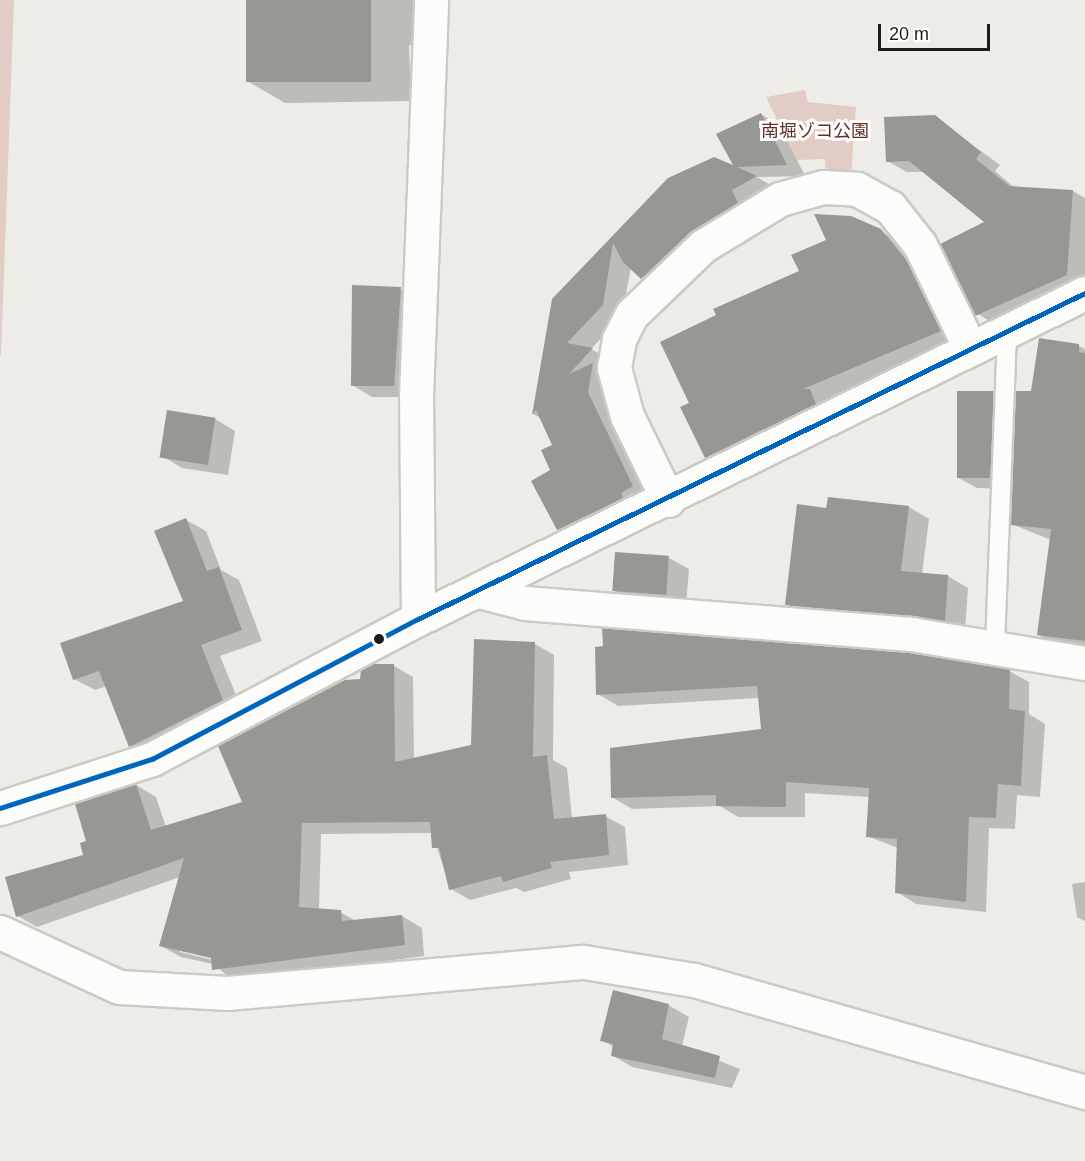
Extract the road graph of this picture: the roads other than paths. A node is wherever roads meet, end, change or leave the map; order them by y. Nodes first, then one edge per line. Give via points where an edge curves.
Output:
1 (431, 0) edge
2 (1085, 293) edge
3 (1007, 329) junction
4 (969, 346) junction
5 (668, 500) junction
6 (483, 592) junction
7 (418, 619) junction
8 (994, 646) junction
9 (1085, 663) edge
10 (0, 807) edge
11 (0, 932) edge
12 (1085, 1092) edge

1 - 7 street via 416,396
2 - 3 street
3 - 4 street
3 - 8 lane
4 - 5 street
4 - 5 street via 920,245 890,207 857,189 823,187 780,199 703,246 632,314 619,339 614,368 627,416
5 - 6 street
6 - 7 street
6 - 8 street via 525,603 888,632
7 - 10 street via 152,759
8 - 9 street
11 - 12 street via 119,987 227,993 584,962 694,980

